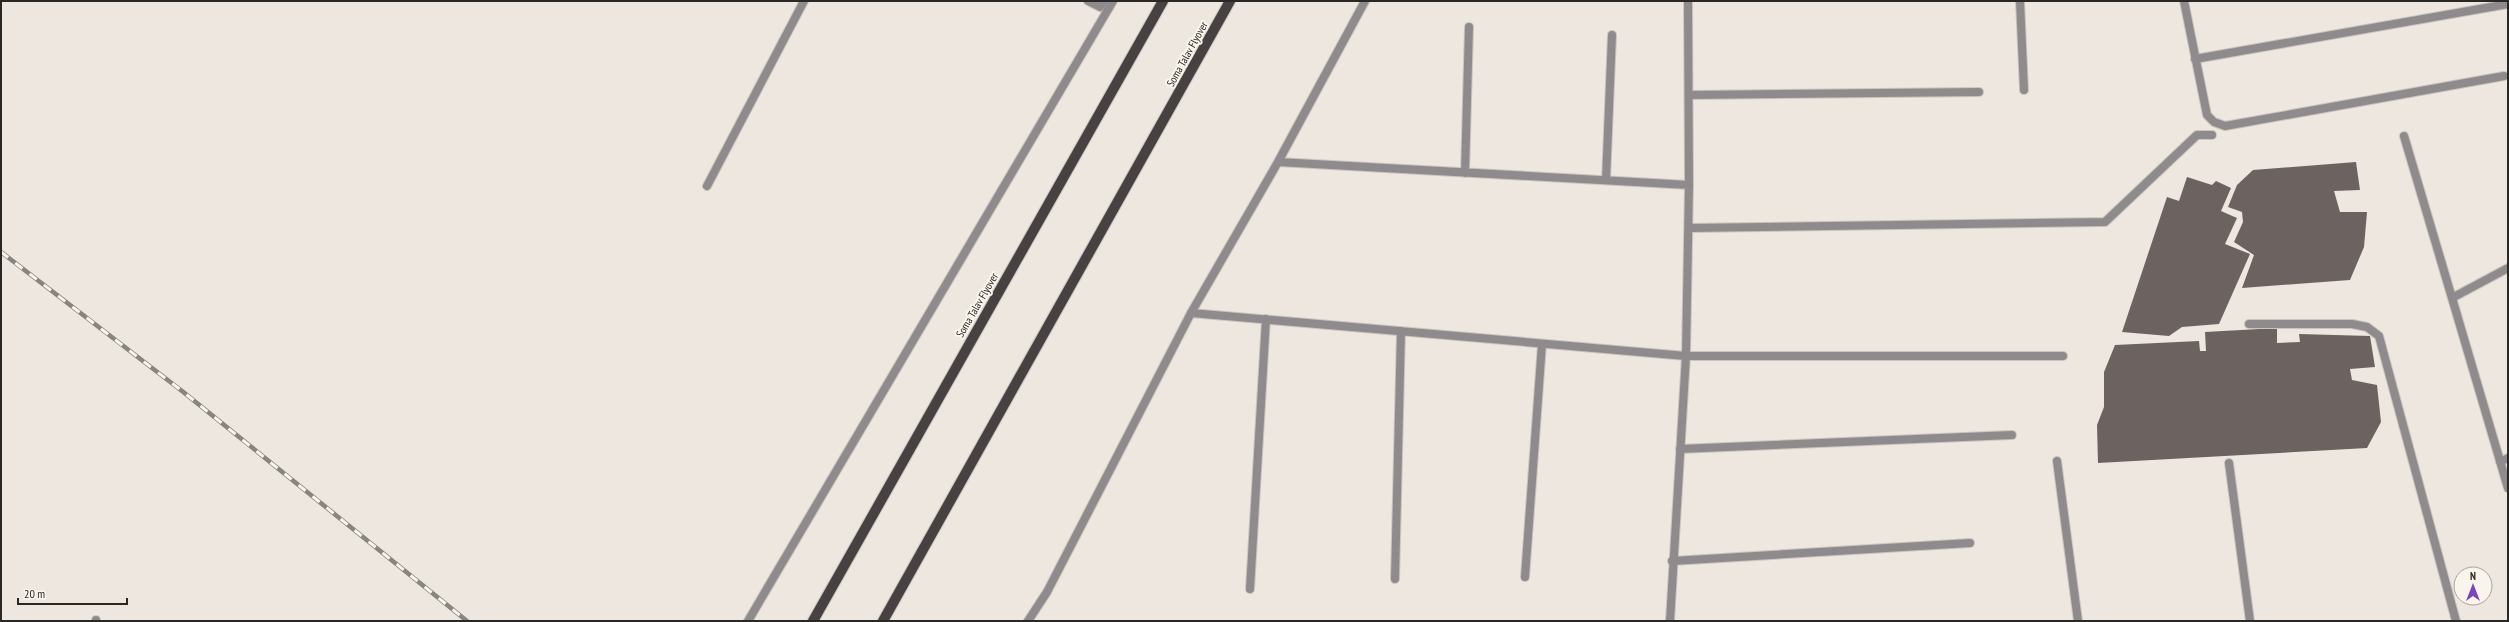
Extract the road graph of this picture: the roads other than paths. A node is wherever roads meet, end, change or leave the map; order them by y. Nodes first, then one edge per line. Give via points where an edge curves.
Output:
1 (804, 1) edge
2 (1088, 1) edge
3 (1104, 1) edge
4 (1113, 1) edge
5 (1163, 1) edge
6 (1230, 1) edge
7 (1365, 1) edge
8 (1688, 1) edge
9 (2020, 1) edge
10 (2184, 1) edge
11 (2508, 4) edge
12 (1469, 27) dead end
13 (1612, 35) dead end
14 (2195, 59) junction
15 (2504, 76) dead end
16 (2024, 90) dead end
17 (1979, 92) dead end
18 (1689, 95) junction
19 (2212, 135) dead end
20 (2404, 136) dead end
21 (1278, 162) junction
22 (1465, 173) junction
23 (1606, 180) junction
24 (1689, 185) junction
25 (707, 186) dead end
26 (1689, 228) junction
27 (2508, 268) edge
28 (2452, 298) junction
29 (1191, 313) junction
30 (1266, 319) junction
31 (2249, 324) dead end
32 (1401, 331) junction
33 (1542, 344) junction
34 (1686, 356) junction
35 (2064, 356) dead end
36 (2012, 435) dead end
37 (1680, 449) junction
38 (2504, 460) edge
39 (2057, 461) dead end
40 (2229, 463) dead end
41 (2508, 488) edge
42 (1970, 543) dead end
43 (1672, 561) junction
44 (1525, 577) dead end
45 (1395, 579) dead end
46 (1250, 589) dead end
47 (748, 621) edge
48 (812, 621) edge
49 (883, 621) edge
50 (1028, 621) edge
51 (1670, 621) edge
52 (2078, 621) edge
53 (2250, 621) edge
54 (2456, 621) edge

1 - 25 street
2 - 3 street via 1100,7
4 - 47 street
5 - 48 main road, Soma Talav Flyover
6 - 49 main road, Soma Talav Flyover
7 - 21 street
8 - 18 street
9 - 16 street
10 - 14 street
11 - 14 street
12 - 22 street
13 - 23 street
14 - 15 street via 2207,115 2214,122 2225,126
17 - 18 street
18 - 24 street
19 - 26 street via 2196,135 2105,222
20 - 28 street
21 - 22 street
21 - 29 street
22 - 23 street
23 - 24 street
24 - 26 street
26 - 34 street
27 - 28 street
28 - 38 street
29 - 30 street
29 - 50 street via 1047,592
30 - 32 street
30 - 46 street
31 - 54 street via 2352,324 2367,327 2379,336
32 - 33 street
32 - 45 street
33 - 34 street
33 - 44 street
34 - 35 street
34 - 37 street
36 - 37 street
37 - 43 street
38 - 41 street
39 - 52 street
40 - 53 street
42 - 43 street
43 - 51 street

